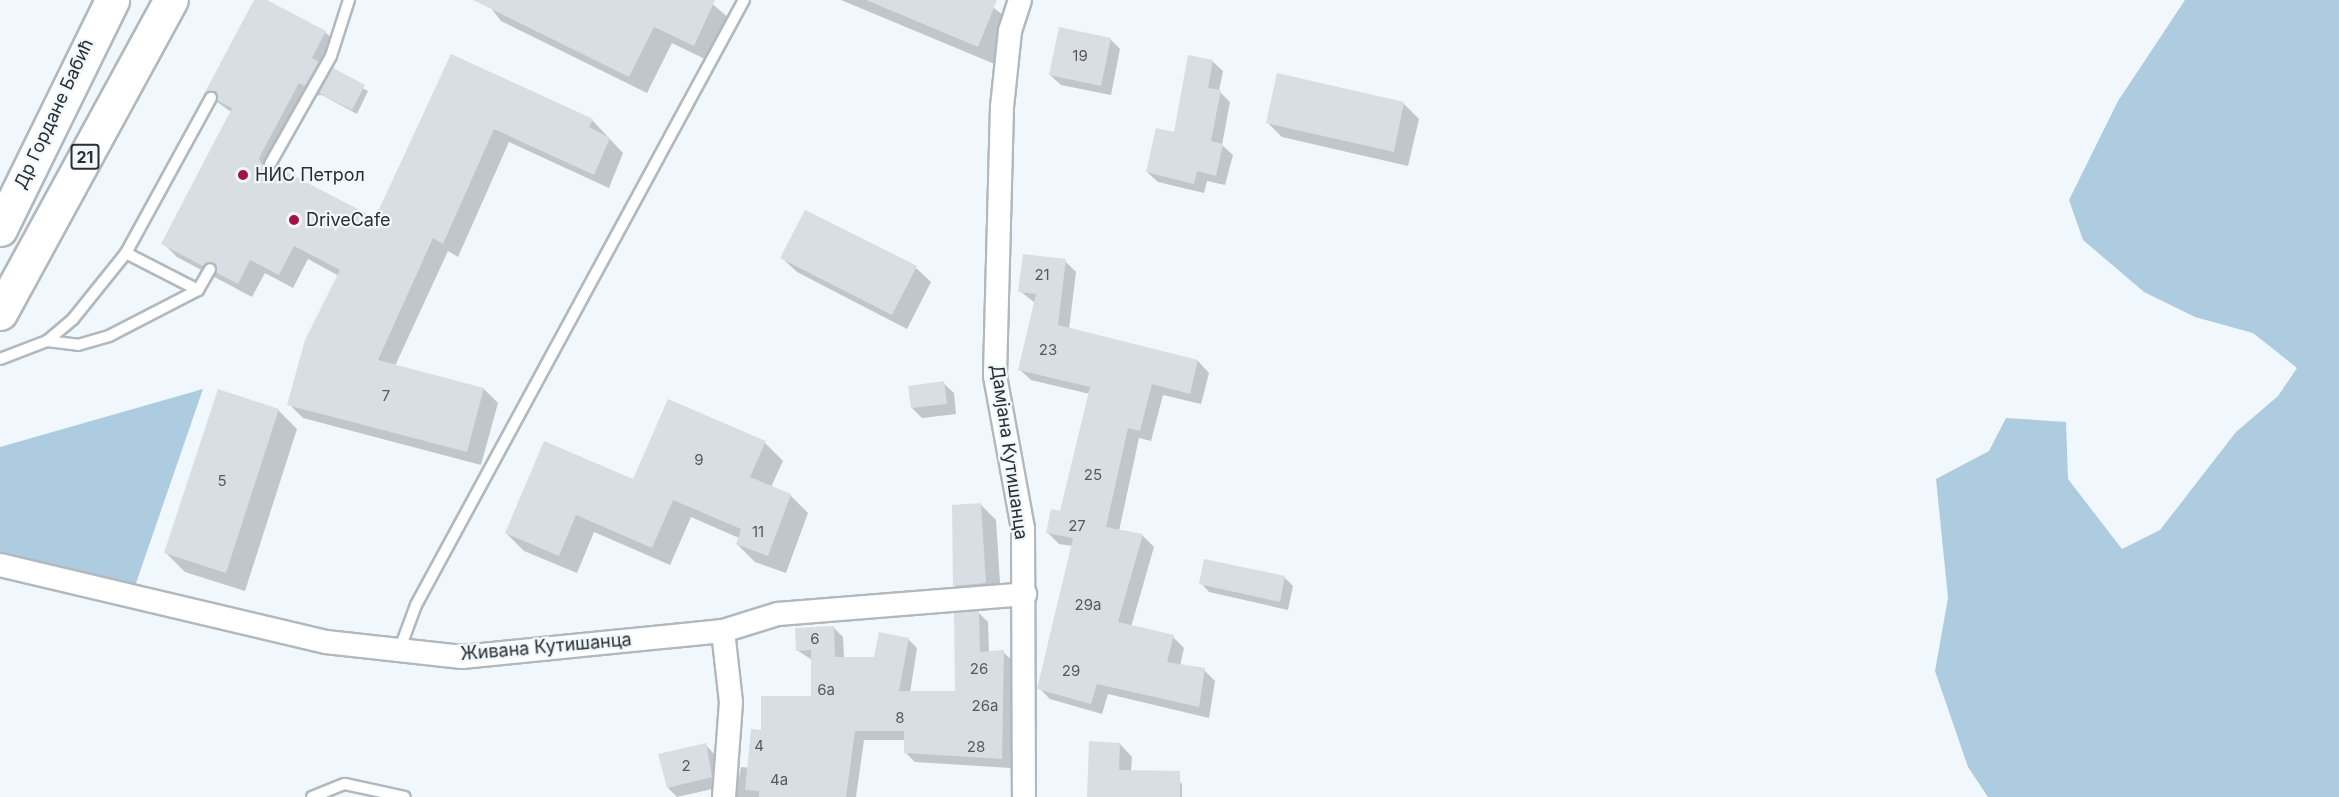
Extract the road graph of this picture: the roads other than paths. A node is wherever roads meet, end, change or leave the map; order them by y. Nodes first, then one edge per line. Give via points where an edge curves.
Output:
1 (112, 0) edge
2 (171, 0) edge
3 (349, 0) edge
4 (744, 0) edge
5 (1020, 0) edge
6 (211, 98) dead end
7 (270, 164) dead end
8 (0, 229) edge
9 (126, 253) junction
10 (210, 269) dead end
11 (198, 290) junction
12 (0, 314) edge
13 (47, 340) junction
14 (0, 359) edge
15 (0, 565) edge
16 (1025, 594) junction
17 (723, 631) junction
18 (399, 651) junction
19 (312, 797) edge
20 (405, 797) edge
21 (724, 797) edge
22 (1024, 797) edge

1 - 8 main road, Др Гордане Бабић
2 - 12 main road, 21
3 - 7 lane via 331,56
4 - 18 lane via 422,595
5 - 16 street, Дамјана Кутишанца via 1010,31 1002,107 995,376 1022,518
6 - 9 lane
9 - 11 lane
9 - 13 lane via 73,319
10 - 11 lane
11 - 13 lane via 109,336 78,345
13 - 14 lane
15 - 18 street, Живана Кутишанца via 326,642
16 - 17 street, Живана Кутишанца via 778,614
16 - 22 street, Дамјана Кутишанца
17 - 18 street, Живана Кутишанца via 462,657
17 - 21 street via 731,702
19 - 20 lane via 345,784

